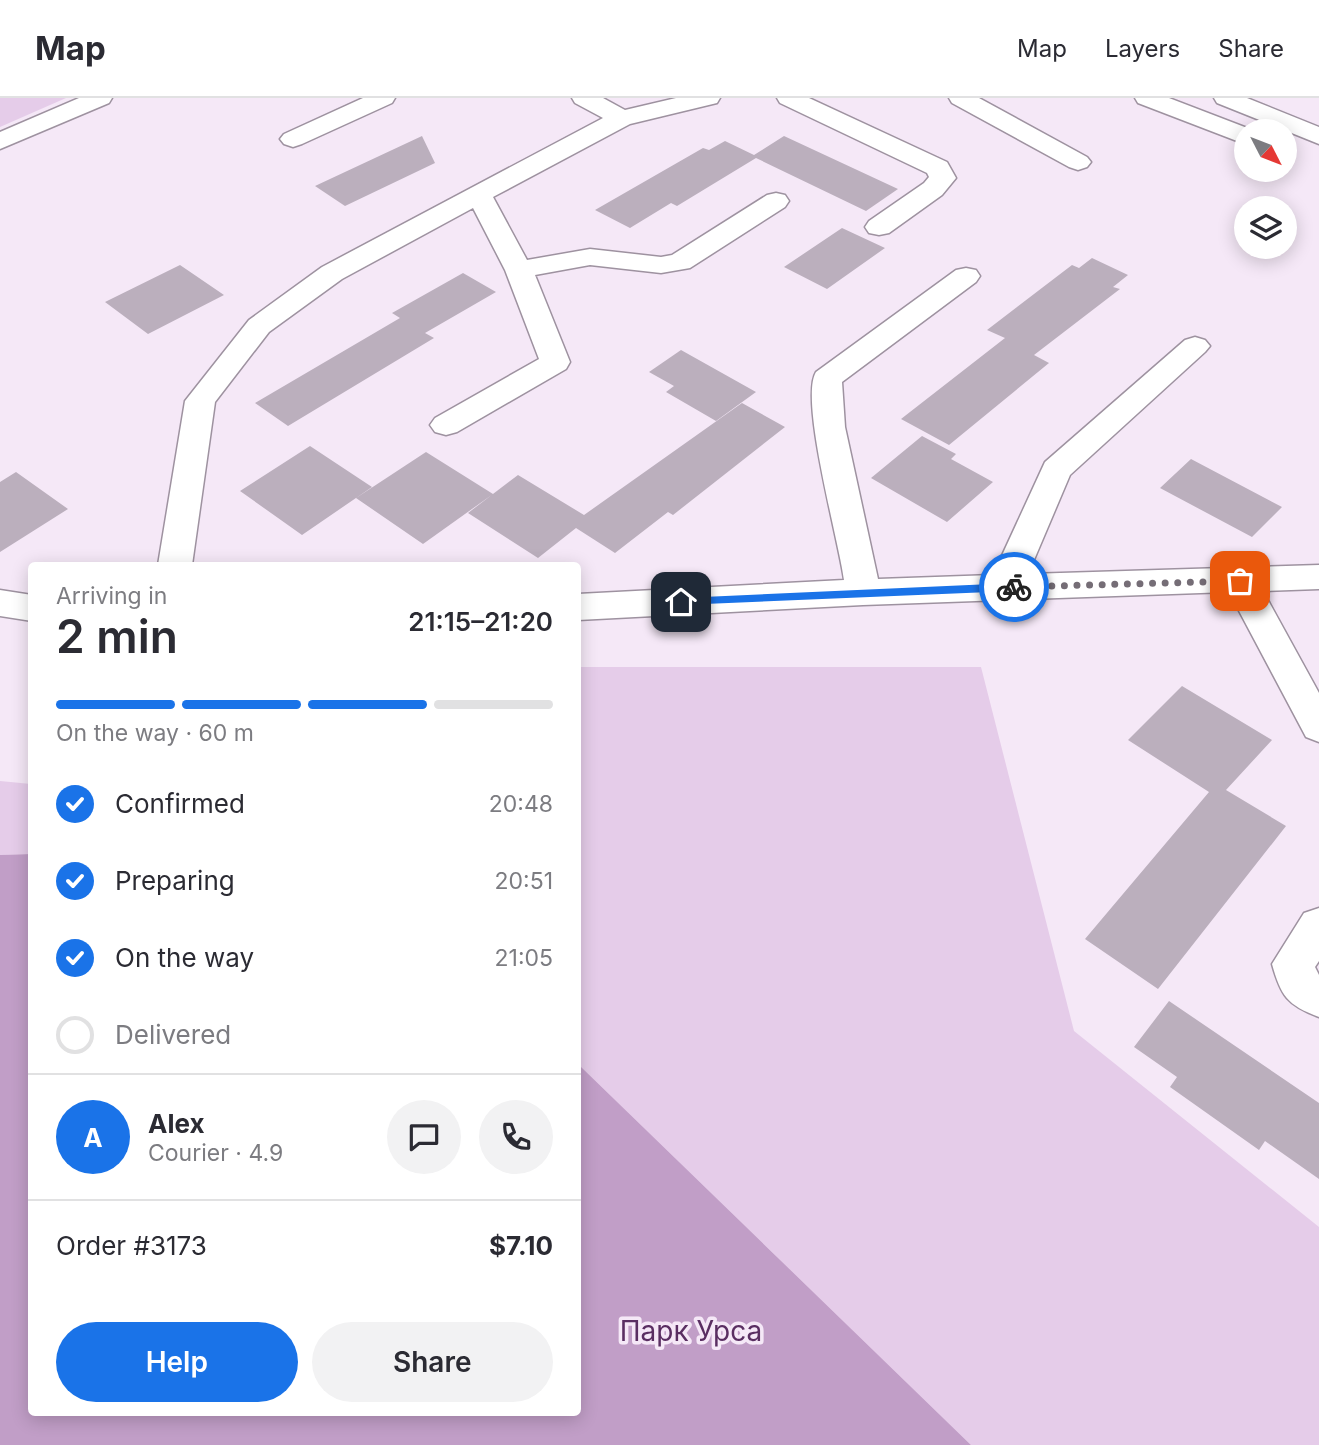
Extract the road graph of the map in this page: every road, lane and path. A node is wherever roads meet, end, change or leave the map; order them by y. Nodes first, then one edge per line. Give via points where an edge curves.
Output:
1 (100, 98) edge
2 (383, 98) edge
3 (584, 98) edge
4 (708, 98) edge
5 (789, 98) edge
6 (961, 98) edge
7 (1147, 98) edge
8 (1226, 98) edge
9 (1287, 98) edge
10 (1266, 115) junction
11 (622, 118) junction
12 (1234, 131) edge
13 (1319, 136) edge
14 (293, 139) dead end
15 (0, 141) edge
16 (1078, 162) dead end
17 (479, 195) junction
18 (776, 201) dead end
19 (879, 228) dead end
20 (519, 270) junction
21 (966, 276) dead end
22 (1195, 346) dead end
23 (446, 425) dead end
24 (175, 562) edge
25 (1319, 578) edge
26 (1240, 581) junction
27 (1005, 587) junction
28 (863, 592) junction
29 (0, 603) edge
30 (28, 607) edge
31 (581, 607) edge
32 (1319, 727) edge
33 (1319, 926) edge
34 (1319, 998) edge

1 - 15 street
2 - 14 street
3 - 11 street
4 - 11 street
5 - 19 street via 938,169 943,178 933,189
6 - 16 street
7 - 12 street
8 - 10 street
9 - 10 street
10 - 13 street
11 - 17 street
17 - 20 street
17 - 24 street via 332,273 259,326 200,401
18 - 20 street via 680,262 661,265 590,257
20 - 23 street via 555,362
21 - 28 street via 827,379 829,427
22 - 27 street via 1056,470
25 - 26 street
26 - 27 street
26 - 32 street
27 - 28 street
28 - 31 street
29 - 30 street
33 - 34 street via 1293,964 1299,985

